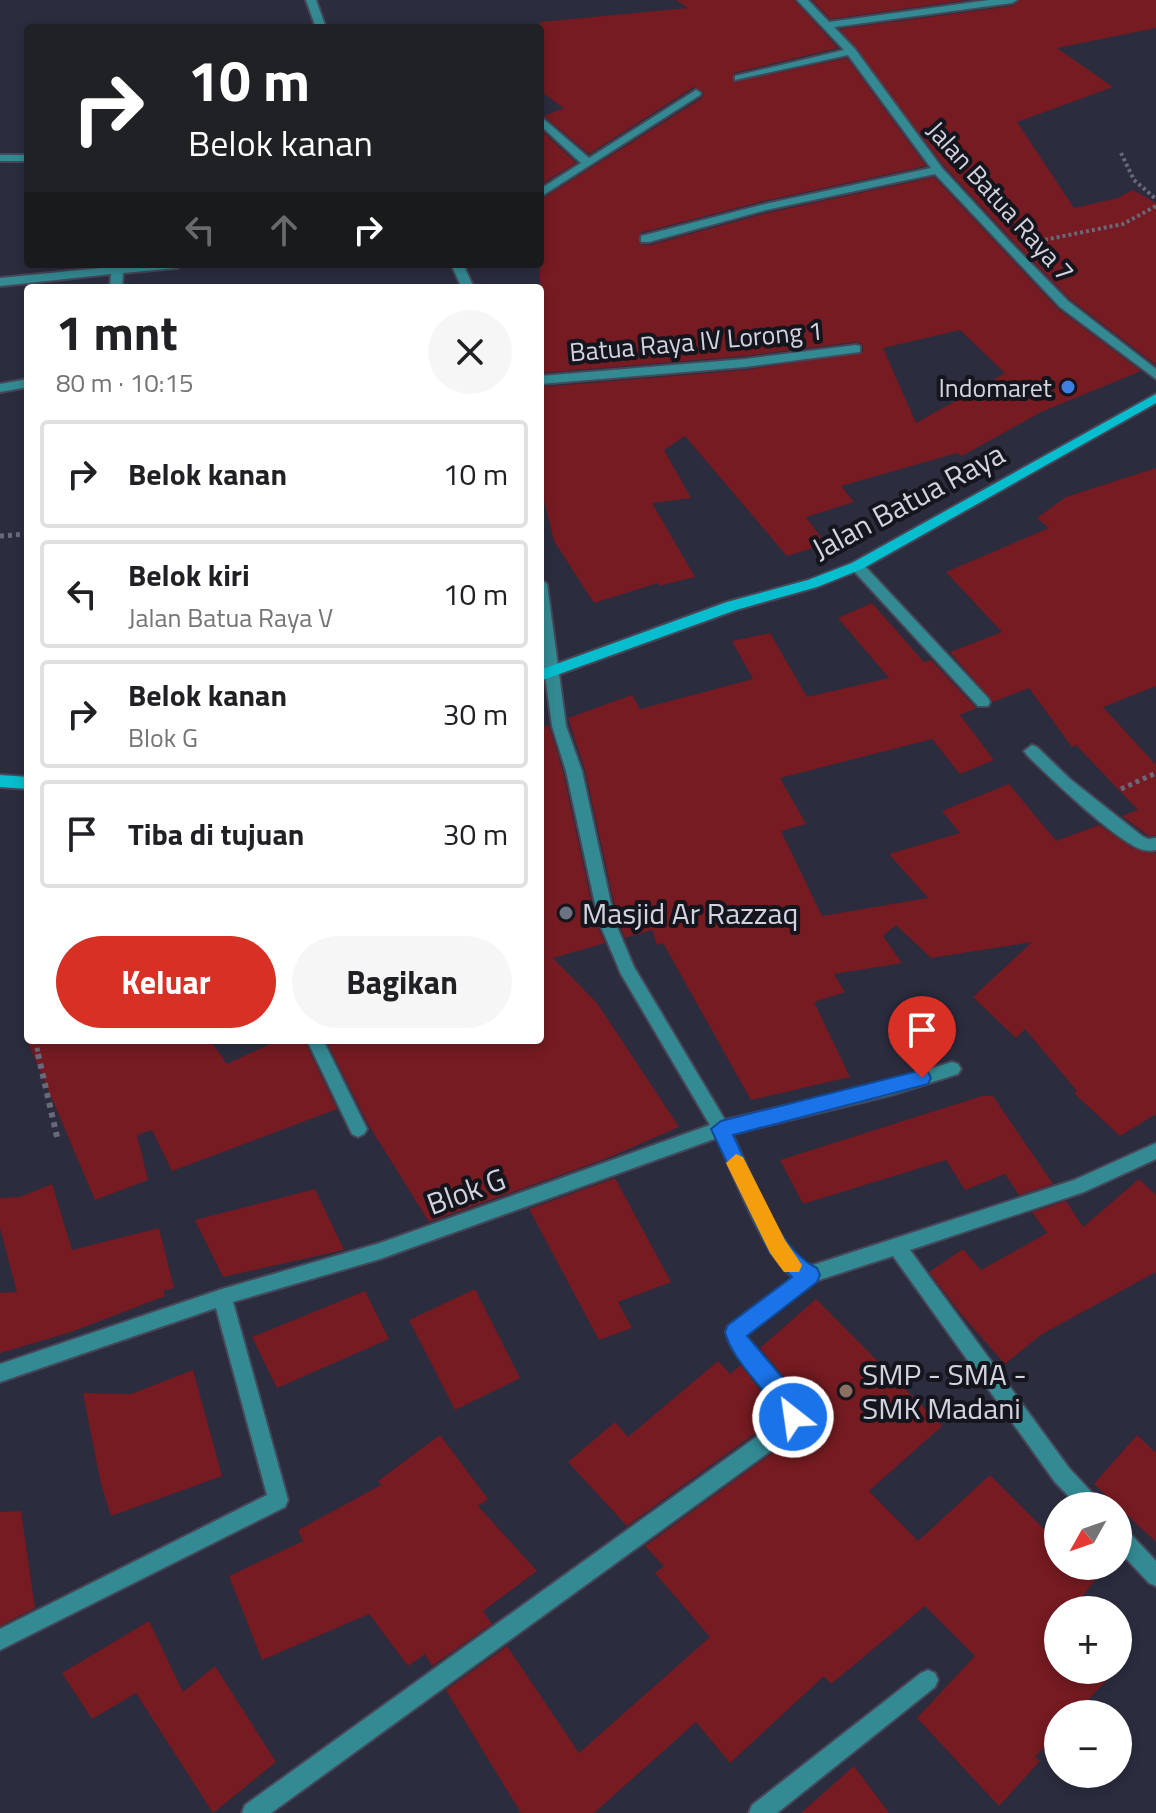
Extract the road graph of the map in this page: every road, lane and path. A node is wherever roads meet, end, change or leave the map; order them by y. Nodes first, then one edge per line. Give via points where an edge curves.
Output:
1 (311, 0) edge
2 (802, 0) edge
3 (1012, 0) edge
4 (320, 24) edge
5 (826, 25) junction
6 (851, 51) junction
7 (739, 78) dead end
8 (696, 93) dead end
9 (544, 123) edge
10 (1121, 153) dead end
11 (0, 158) edge
12 (24, 158) edge
13 (588, 163) junction
14 (938, 170) junction
15 (544, 191) edge
16 (1156, 199) edge
17 (1156, 206) edge
18 (645, 239) dead end
19 (1007, 246) junction
20 (147, 268) edge
21 (117, 272) junction
22 (0, 282) edge
23 (116, 284) edge
24 (856, 349) dead end
25 (1156, 375) edge
26 (544, 380) edge
27 (24, 384) edge
28 (0, 388) edge
29 (1156, 398) edge
30 (24, 534) edge
31 (0, 536) edge
32 (857, 566) junction
33 (544, 635) edge
34 (547, 674) edge
35 (983, 702) dead end
36 (1032, 751) dead end
37 (0, 781) edge
38 (24, 783) edge
39 (1156, 844) edge
40 (36, 1044) edge
41 (317, 1044) edge
42 (952, 1069) dead end
43 (358, 1129) dead end
44 (721, 1129) junction
45 (58, 1141) dead end
46 (1156, 1151) edge
47 (897, 1246) junction
48 (810, 1275) junction
49 (222, 1297) junction
50 (0, 1373) edge
51 (1078, 1492) edge
52 (1132, 1550) edge
53 (1156, 1576) edge
54 (0, 1640) edge
55 (928, 1680) dead end
56 (253, 1813) edge
57 (760, 1813) edge

1 - 4 street
2 - 5 street, Jalan Batua Raya 7
3 - 5 street
5 - 6 street, Jalan Batua Raya 7
6 - 7 street
6 - 14 street, Jalan Batua Raya 7
8 - 13 street
9 - 13 street
10 - 16 path via 1134,180
11 - 12 street
13 - 15 street
14 - 18 street
14 - 19 street, Jalan Batua Raya 7
17 - 19 path via 1123,224
19 - 25 street, Jalan Batua Raya 7 via 1064,304
20 - 21 street
21 - 22 street
21 - 23 street
24 - 26 street, Batua Raya IV Lorong 1
27 - 28 street
29 - 32 main road, Jalan Batua Raya
30 - 31 path
32 - 34 main road, Jalan Batua Raya
32 - 35 street
33 - 34 street
34 - 44 street via 607,922 627,969
36 - 39 street via 1136,840
37 - 38 main road
40 - 45 path
41 - 43 street
42 - 44 street, Blok G
44 - 48 street via 777,1247 794,1268
44 - 49 street, Blok G via 380,1251
46 - 47 street via 1078,1186
47 - 48 street
47 - 51 street
48 - 56 street via 735,1332 785,1397 793,1417 787,1427
49 - 50 street, Blok G
49 - 54 street via 278,1500
52 - 53 street
55 - 57 street

